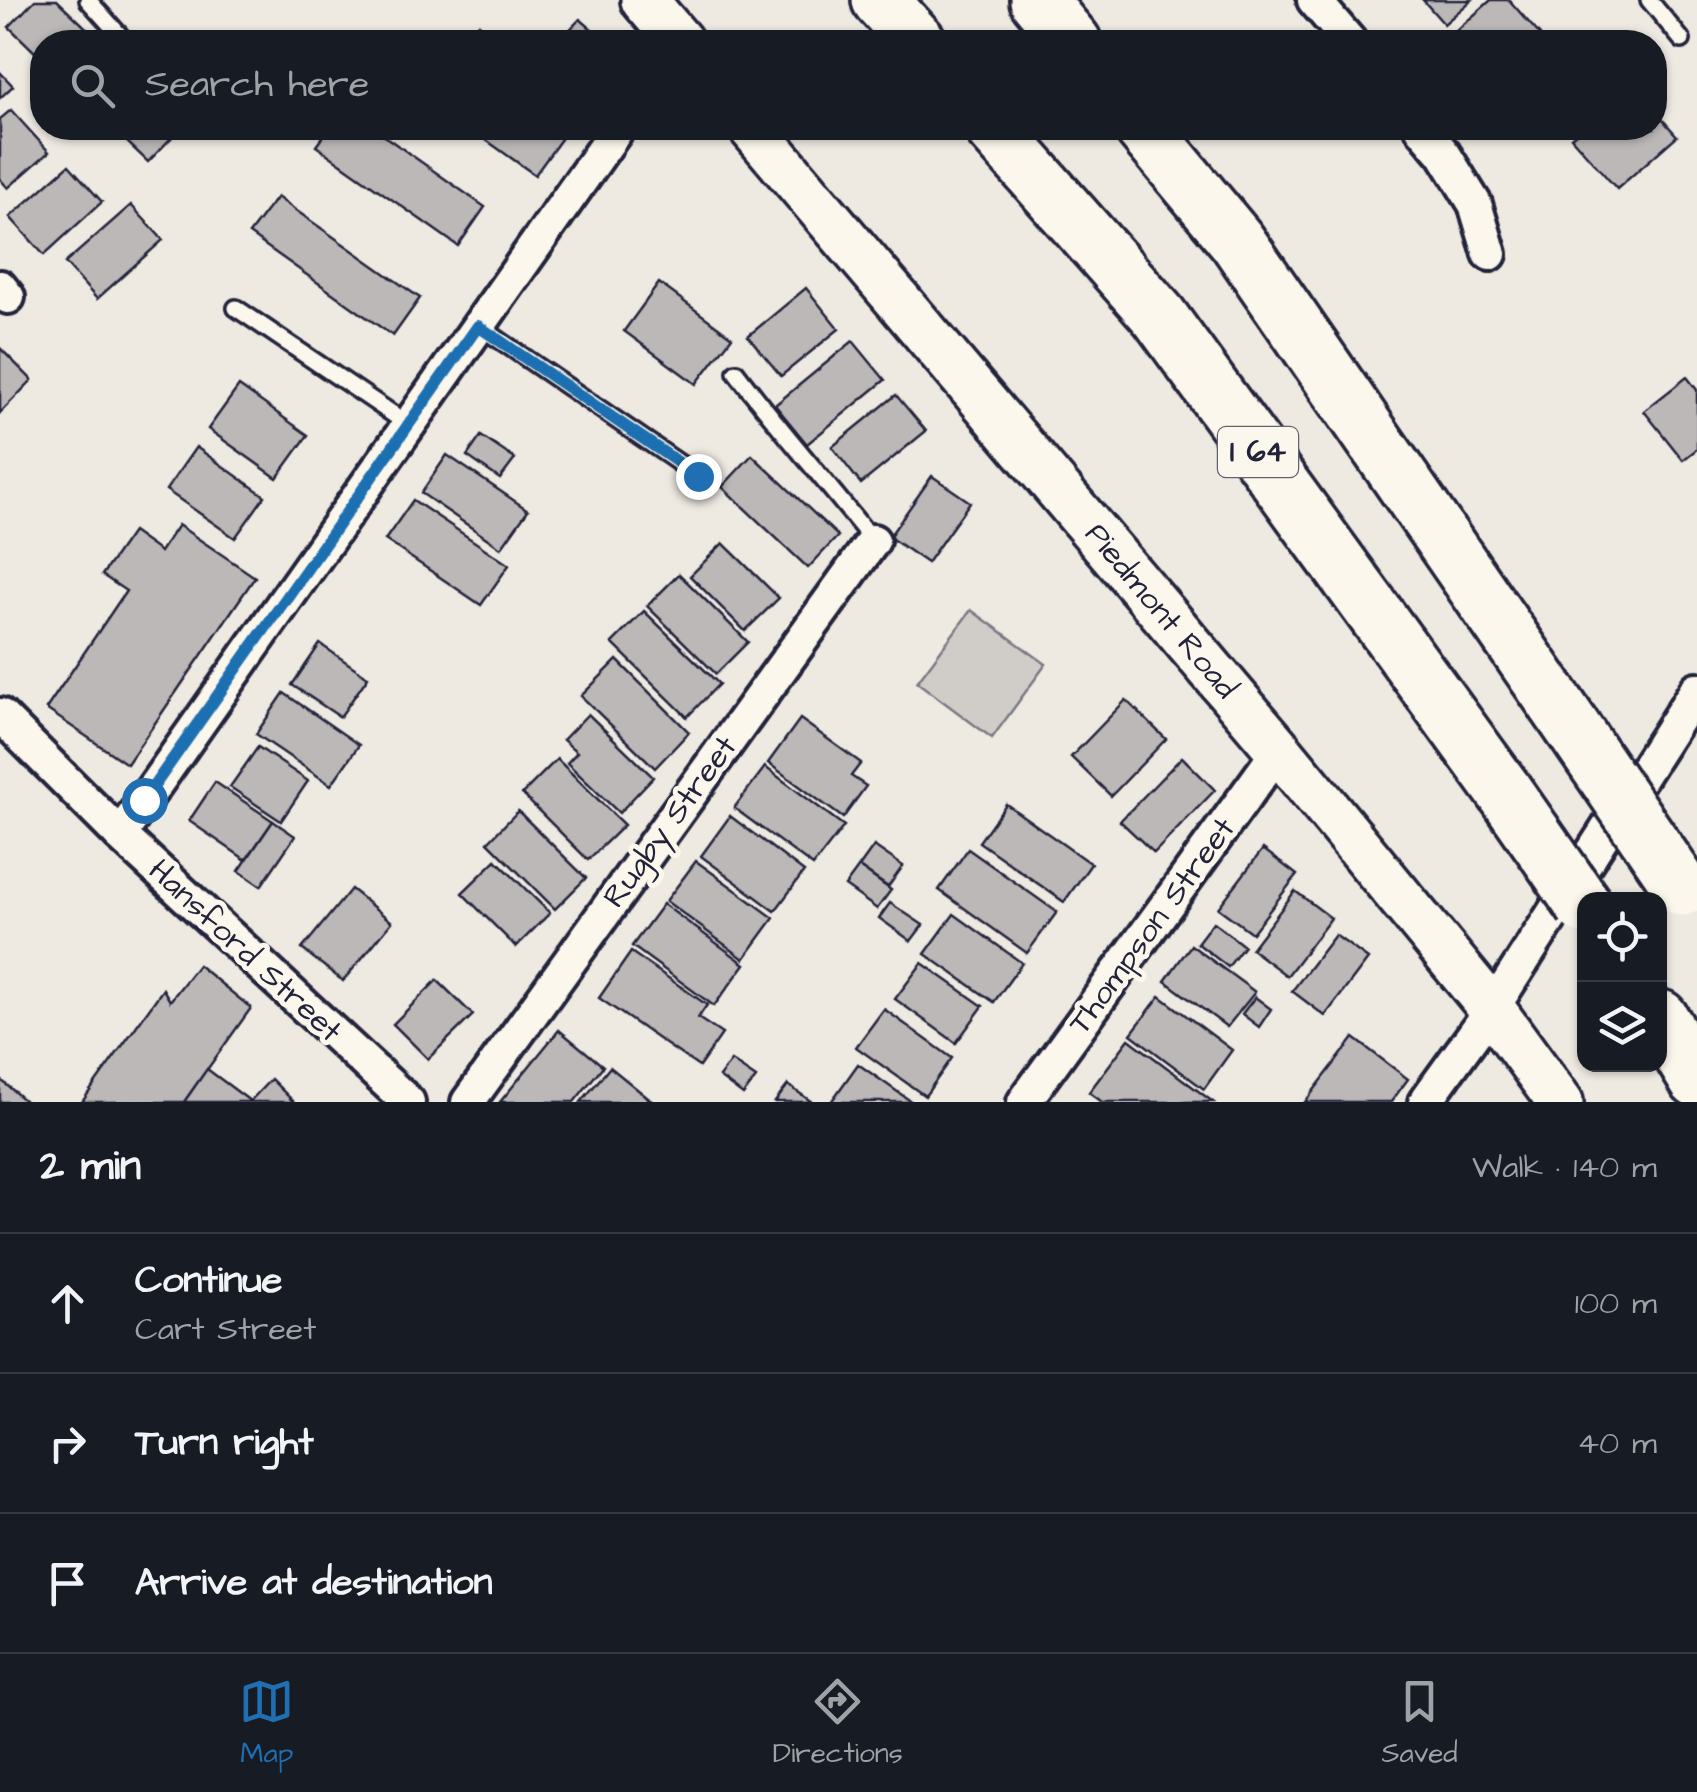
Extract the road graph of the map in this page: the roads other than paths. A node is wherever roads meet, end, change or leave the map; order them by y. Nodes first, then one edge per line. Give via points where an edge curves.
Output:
1 (88, 0) edge
2 (644, 0) edge
3 (880, 0) edge
4 (1038, 0) edge
5 (1314, 0) edge
6 (1649, 0) edge
7 (115, 30) edge
8 (669, 30) edge
9 (907, 30) edge
10 (1063, 30) edge
11 (1340, 30) edge
12 (1682, 40) dead end
13 (610, 140) edge
14 (762, 140) edge
15 (1004, 140) edge
16 (1153, 140) edge
17 (1432, 140) edge
18 (1490, 254) dead end
19 (236, 308) dead end
20 (478, 326) junction
21 (736, 372) dead end
22 (409, 425) junction
23 (698, 476) dead end
24 (872, 541) joint
25 (1697, 689) edge
26 (0, 714) edge
27 (1278, 750) junction
28 (120, 835) junction
29 (1577, 896) edge
30 (1690, 899) edge
31 (1492, 1008) junction
32 (1667, 1030) edge
33 (1697, 1080) edge
34 (408, 1102) edge
35 (468, 1102) edge
36 (1024, 1102) edge
37 (1424, 1102) edge
38 (1560, 1102) edge

1 - 7 lane
2 - 8 street
3 - 9 highway
4 - 10 highway
5 - 11 street
6 - 12 lane
13 - 20 street
14 - 27 street, Piedmont Road
15 - 29 highway, I 64, bridge via 1159,316
16 - 30 highway, bridge via 1237,241
17 - 18 street via 1475,204
19 - 22 lane
20 - 22 street
20 - 23 lane
21 - 24 lane
22 - 28 street
24 - 35 street, Rugby Street
25 - 31 street
26 - 28 street, Hansford Street
27 - 31 street, Piedmont Road
27 - 36 street, Thompson Street
28 - 34 street, Hansford Street
31 - 37 street
31 - 38 street, Piedmont Road
32 - 33 highway

